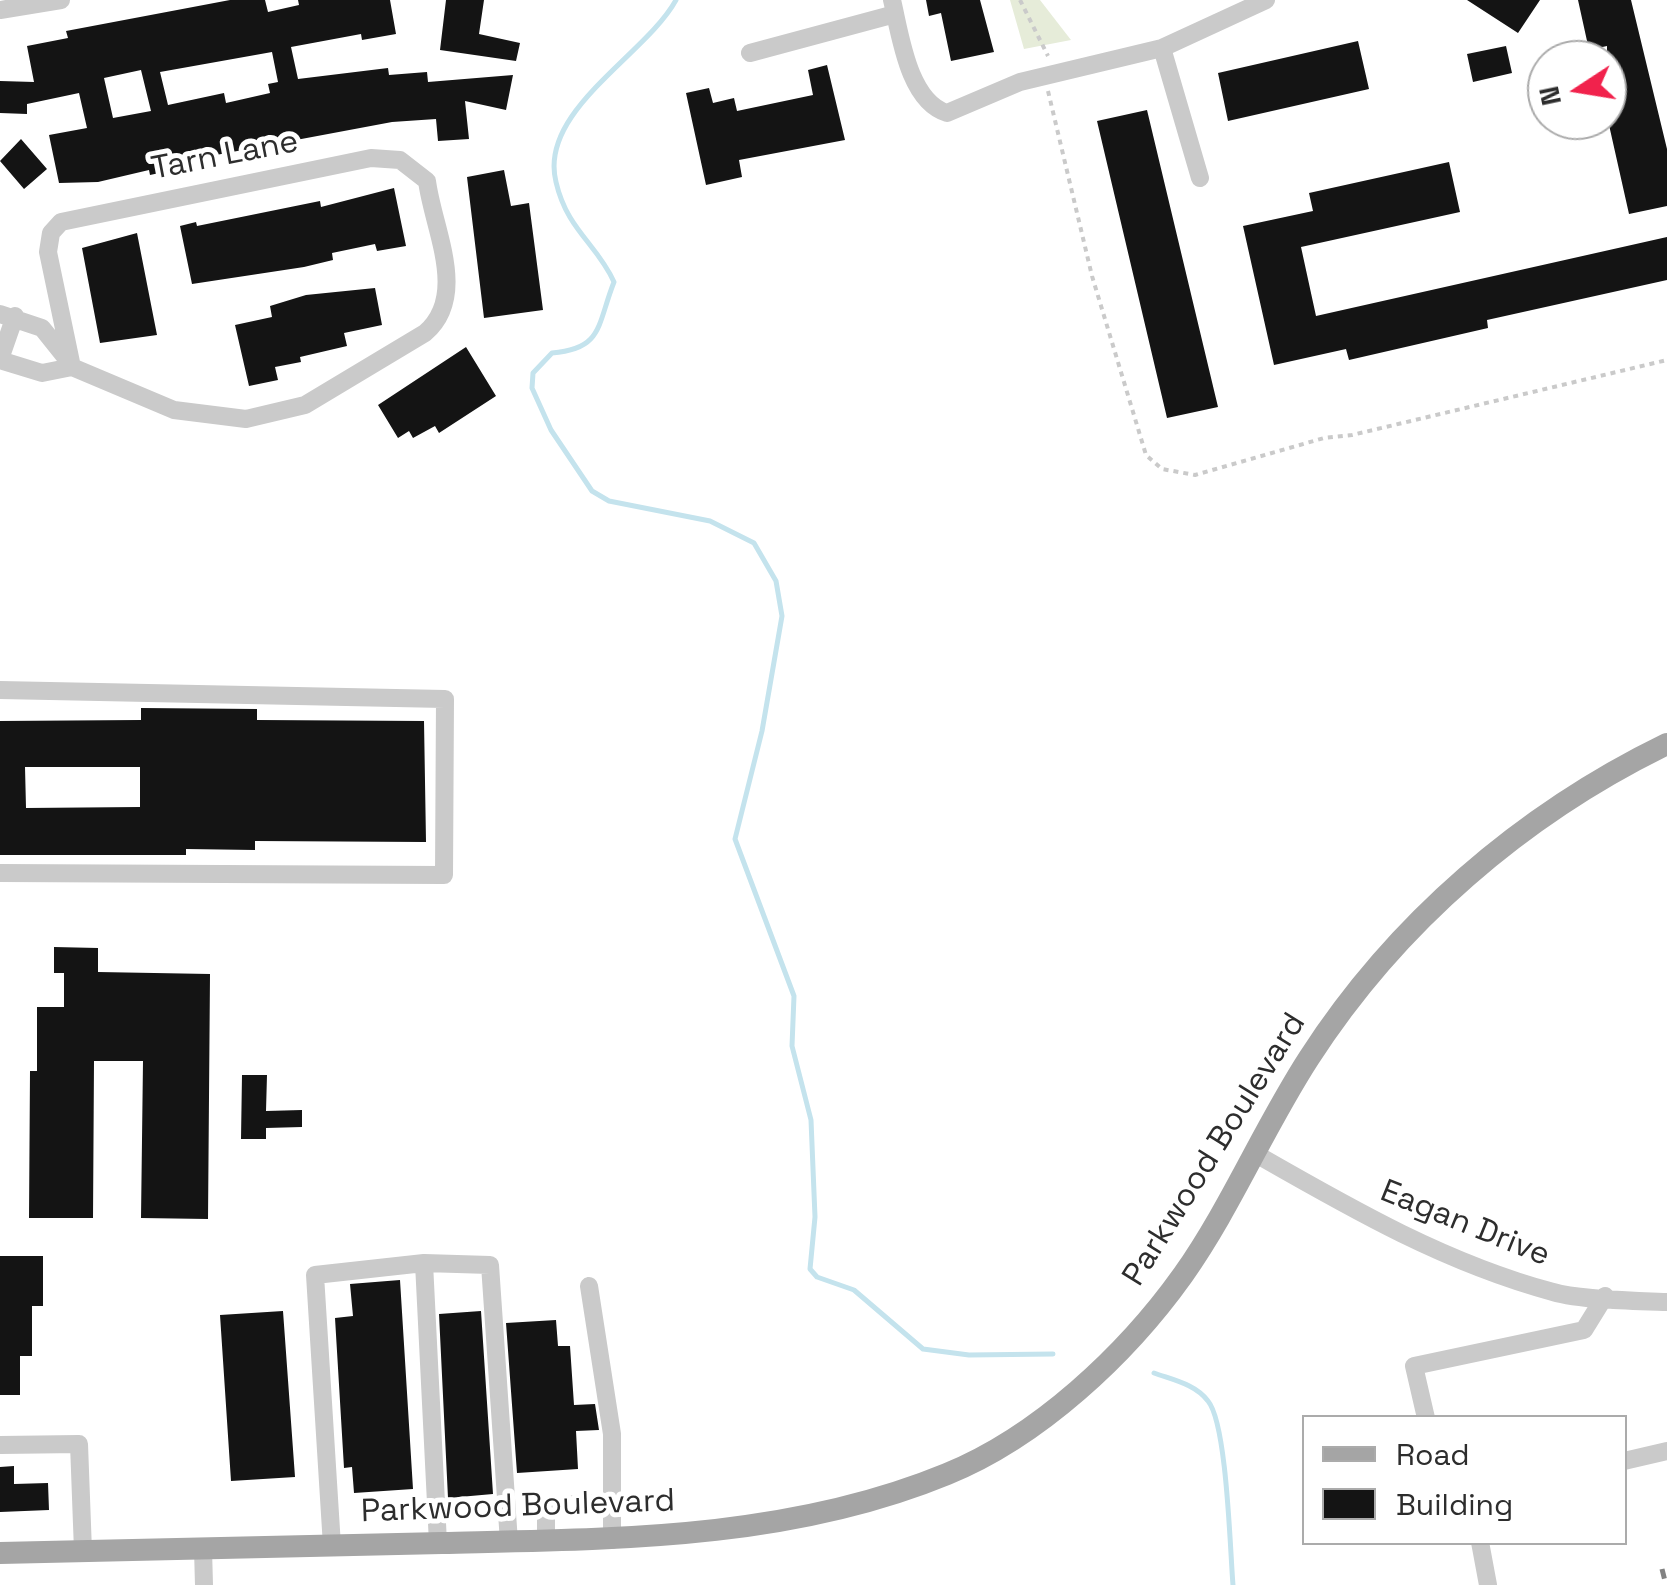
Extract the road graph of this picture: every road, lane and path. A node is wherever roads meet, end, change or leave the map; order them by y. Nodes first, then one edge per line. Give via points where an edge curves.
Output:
1 (61, 0) edge
2 (1020, 0) edge
3 (1266, 0) edge
4 (894, 7) edge
5 (0, 10) edge
6 (1162, 48) junction
7 (750, 53) dead end
8 (1048, 76) junction
9 (1200, 178) dead end
10 (7, 315) edge
11 (0, 359) edge
12 (1667, 360) edge
13 (72, 367) junction
14 (0, 690) edge
15 (1667, 744) edge
16 (0, 873) edge
17 (1254, 1153) junction
18 (424, 1263) junction
19 (590, 1286) dead end
20 (1605, 1296) junction
21 (1667, 1302) edge
22 (1425, 1415) edge
23 (0, 1445) edge
24 (1667, 1451) edge
25 (1627, 1460) edge
26 (612, 1502) junction
27 (612, 1540) junction
28 (509, 1542) junction
29 (546, 1542) junction
30 (438, 1544) junction
31 (1481, 1545) edge
32 (332, 1546) junction
33 (203, 1549) junction
34 (83, 1551) junction
35 (0, 1554) edge
36 (204, 1585) edge
37 (1488, 1585) edge

1 - 5 street
2 - 8 path via 1048,56
3 - 6 street
4 - 7 street
4 - 8 street via 913,74 939,110 954,112
6 - 8 street
6 - 9 street
8 - 12 path via 1133,422 1146,454 1162,469 1195,475 1324,438
10 - 11 street
10 - 13 street via 42,328
11 - 13 street via 42,372
13 - 13 street, Tarn Lane via 174,410 218,419 274,415 330,392 425,333 444,308 448,284 427,181 410,164 371,158 71,218 54,227 48,252
14 - 16 street via 444,699 444,875
15 - 17 main road, Parkwood Boulevard via 1573,795 1430,911 1340,1014
17 - 20 street, Eagan Drive via 1441,1253 1557,1294
17 - 27 main road, Parkwood Boulevard via 1182,1277 1144,1322 1076,1389 990,1452 909,1488 845,1505 716,1531
18 - 28 street via 490,1265
18 - 30 street
18 - 32 street via 314,1274
19 - 26 street via 612,1434
20 - 21 street, Eagan Drive
20 - 22 street via 1584,1330 1414,1366
23 - 34 street via 79,1444
24 - 25 street
26 - 27 street
26 - 29 street via 546,1506
27 - 29 main road, Parkwood Boulevard
28 - 29 main road, Parkwood Boulevard
28 - 30 main road, Parkwood Boulevard
30 - 32 main road, Parkwood Boulevard
31 - 37 street
32 - 33 main road, Parkwood Boulevard
33 - 34 main road, Parkwood Boulevard
33 - 36 street
34 - 35 main road, Parkwood Boulevard

